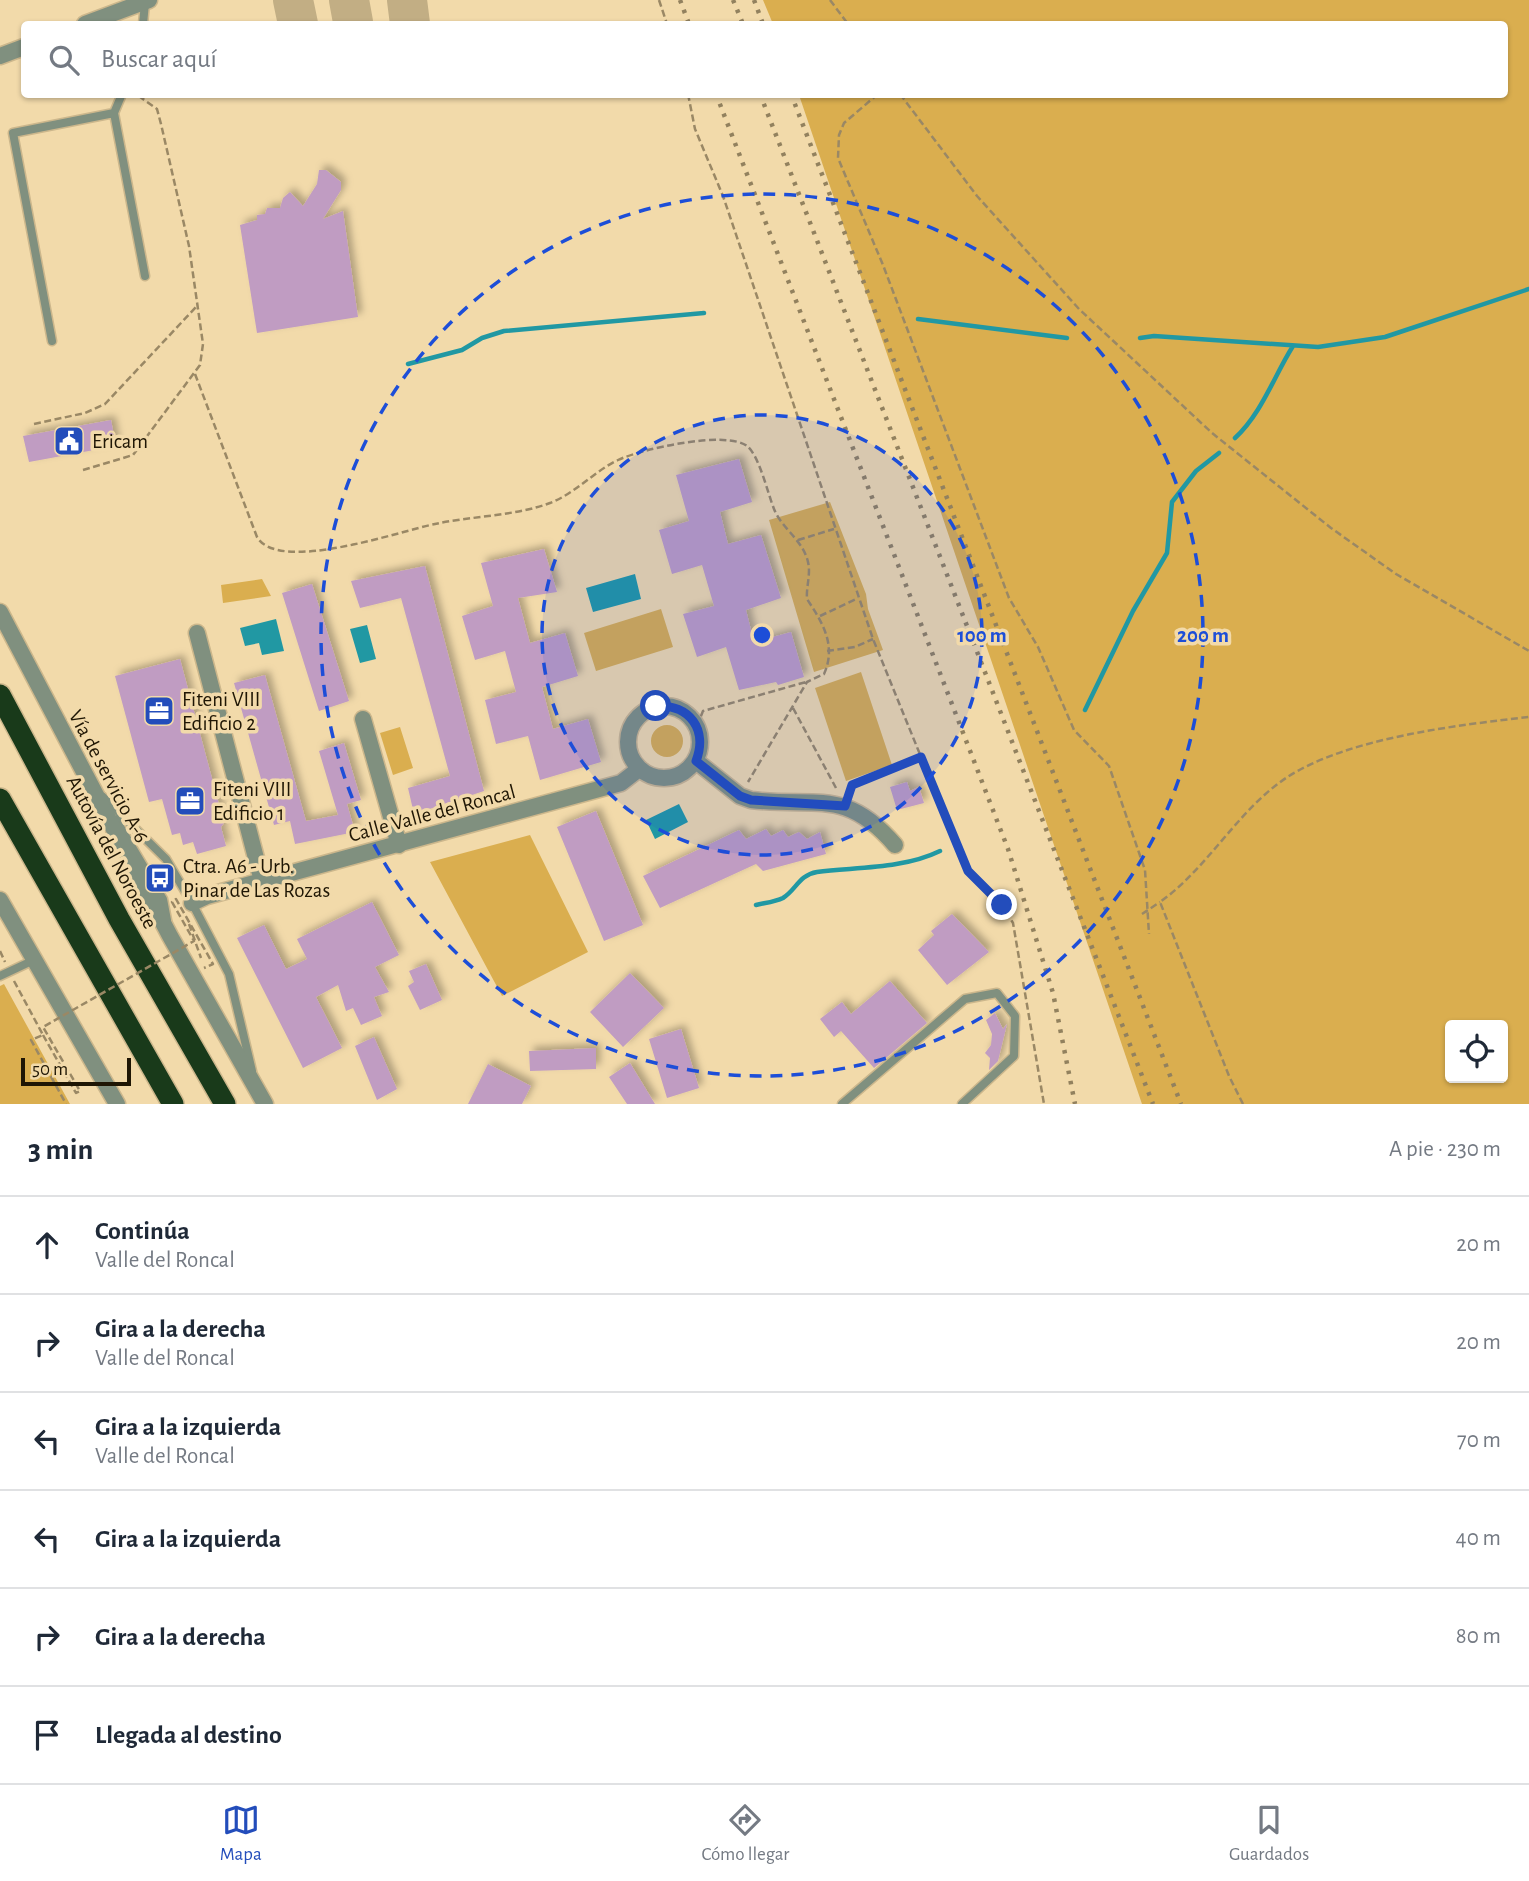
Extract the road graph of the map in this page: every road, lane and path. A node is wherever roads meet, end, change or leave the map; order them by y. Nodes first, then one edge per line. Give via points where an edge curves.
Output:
1 (659, 0) edge
2 (831, 0) edge
3 (147, 1) edge
4 (93, 21) edge
5 (144, 21) edge
6 (666, 21) edge
7 (846, 21) edge
8 (21, 48) edge
9 (0, 56) edge
10 (120, 98) edge
11 (142, 98) edge
12 (689, 98) edge
13 (873, 98) edge
14 (903, 98) edge
15 (114, 113) junction
16 (145, 276) dead end
17 (197, 306) junction
18 (52, 341) dead end
19 (195, 374) junction
20 (34, 424) dead end
21 (83, 470) dead end
22 (834, 529) junction
23 (798, 540) junction
24 (859, 598) junction
25 (0, 612) edge
26 (820, 616) junction
27 (197, 633) dead end
28 (873, 639) junction
29 (827, 651) junction
30 (1529, 651) edge
31 (807, 682) junction
32 (0, 695) edge
33 (793, 708) junction
34 (1529, 717) edge
35 (362, 719) dead end
36 (697, 726) junction
37 (921, 757) junction
38 (696, 761) junction
39 (639, 769) junction
40 (88, 783) junction
41 (740, 796) junction
42 (0, 799) edge
43 (398, 845) junction
44 (895, 845) dead end
45 (262, 881) junction
46 (0, 900) edge
47 (1160, 902) junction
48 (192, 903) junction
49 (1148, 910) junction
50 (1142, 914) dead end
51 (1149, 934) dead end
52 (34, 960) junction
53 (204, 968) dead end
54 (9, 972) junction
55 (0, 976) edge
56 (43, 1035) junction
57 (261, 1098) edge
58 (66, 1104) edge
59 (117, 1104) edge
60 (173, 1104) edge
61 (225, 1104) edge
62 (842, 1104) edge
63 (962, 1104) edge
64 (1044, 1104) edge
65 (1243, 1104) edge

1 - 6 path
2 - 7 path
3 - 4 street
3 - 5 lane
8 - 9 street
10 - 15 lane
11 - 17 path via 157,109 162,124
12 - 22 path via 695,129 814,457
13 - 49 path via 844,123 838,158 1009,598 1038,647 1074,730 1109,766 1145,870
14 - 30 path via 977,196 1079,309 1212,433 1396,574
15 - 16 lane
15 - 18 lane via 13,133
17 - 19 path via 202,344
17 - 20 path via 105,404
19 - 21 path via 133,455
19 - 23 path via 257,537 274,550 341,548 434,524 547,504 581,487 617,460 722,439 747,446 754,455 776,514
22 - 23 path
22 - 24 path
23 - 26 path via 808,563 807,599
24 - 26 path
24 - 28 path
25 - 40 street, Vía de servicio A-6
26 - 29 path
27 - 45 street
28 - 29 path
28 - 37 path
29 - 31 path via 824,674
31 - 33 path
31 - 36 path via 703,711
32 - 61 highway, Autovía del Noroeste via 119,919
33 - 37 path via 835,788 847,794 857,782
33 - 41 path
34 - 47 path via 1452,725 1331,755 1286,778 1251,809 1184,885
35 - 43 street
36 - 38 street via 701,737
36 - 39 street via 690,716 668,706 641,714 628,740
37 - 64 path via 968,871 1013,923
38 - 39 street via 669,778
38 - 41 street
39 - 43 street, Calle Valle del Roncal via 621,783
40 - 48 lane via 166,859
40 - 57 street, Vía de servicio A-6
41 - 44 street via 762,802 845,806 875,821
42 - 60 highway
43 - 45 street, Calle Valle del Roncal
45 - 48 street, Calle Valle del Roncal
46 - 52 street
47 - 49 path
47 - 65 path
48 - 57 lane via 229,974
49 - 50 path
49 - 51 path
52 - 54 lane
52 - 59 street
53 - 56 path, bridge via 213,964 176,899 172,901 194,941 43,1027 80,1091 76,1093
54 - 55 lane
54 - 56 path
56 - 58 path via 31,1040
62 - 63 lane via 965,999 997,993 1015,1016 1014,1056

